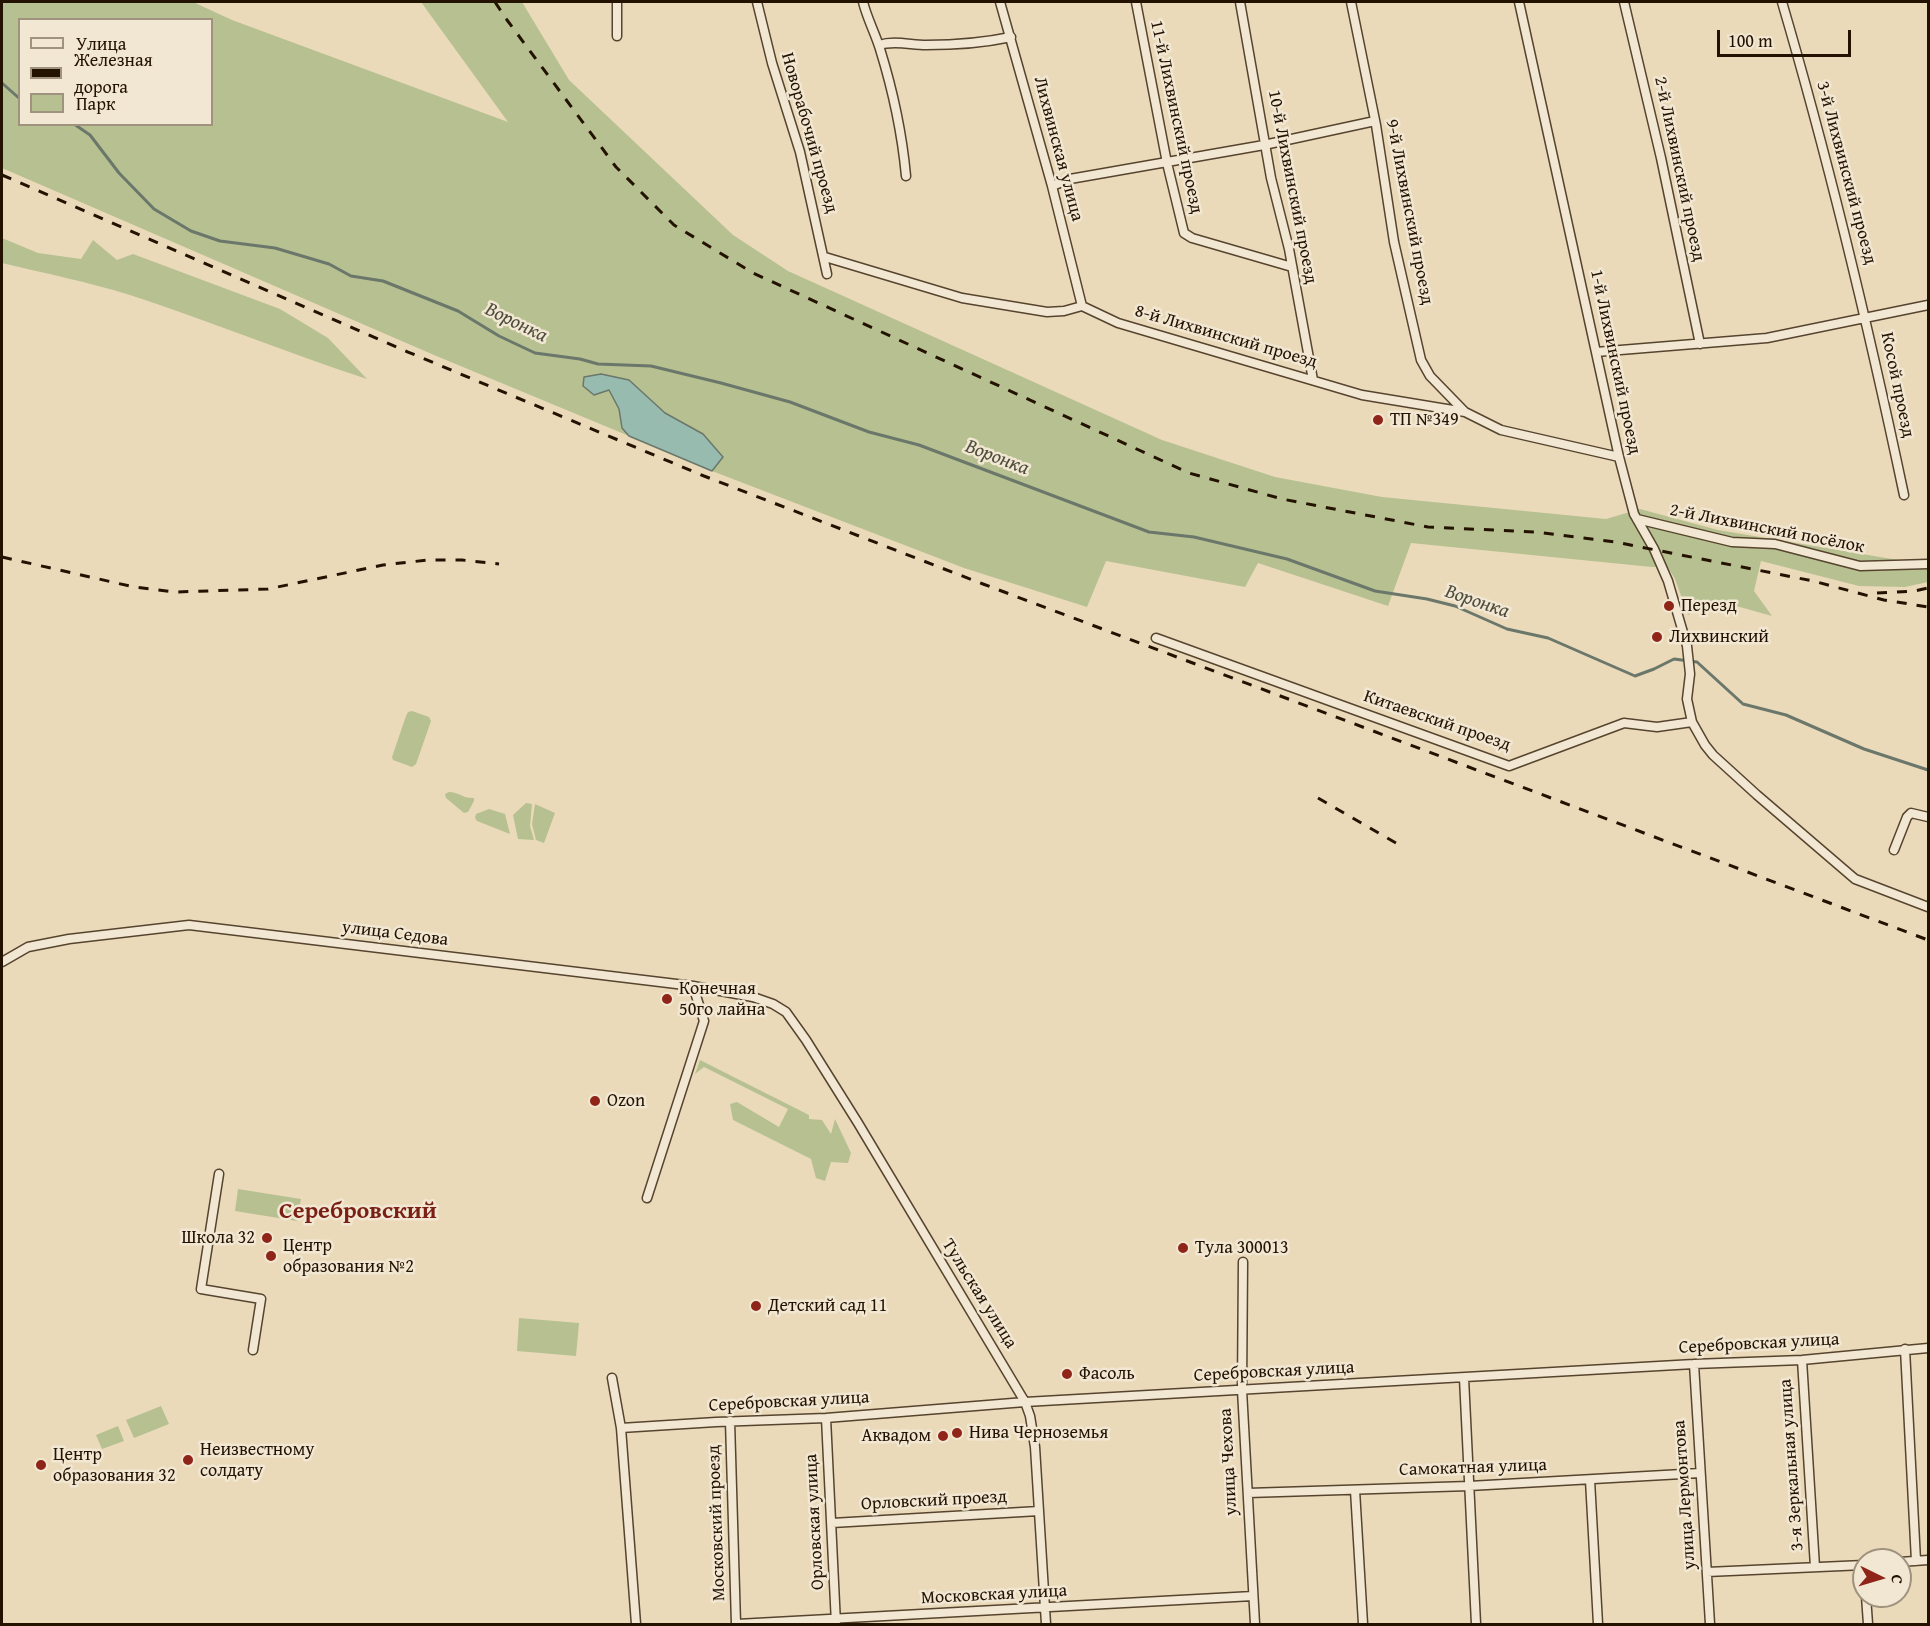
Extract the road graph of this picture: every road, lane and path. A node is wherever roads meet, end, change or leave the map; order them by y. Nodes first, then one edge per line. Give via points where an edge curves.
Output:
1 (617, 2) edge
2 (757, 2) edge
3 (863, 2) edge
4 (1000, 2) edge
5 (1136, 2) edge
6 (1240, 2) edge
7 (1351, 2) edge
8 (1519, 2) edge
9 (1624, 2) edge
10 (1782, 2) edge
11 (617, 36) dead end
12 (1011, 37) junction
13 (879, 45) junction
14 (1375, 121) junction
15 (1264, 145) junction
16 (1167, 163) junction
17 (906, 176) dead end
18 (1052, 186) junction
19 (825, 257) junction
20 (1292, 267) junction
21 (827, 274) dead end
22 (1929, 305) edge
23 (1082, 306) junction
24 (1865, 318) junction
25 (1700, 344) junction
26 (1596, 352) junction
27 (1313, 380) junction
28 (1466, 412) junction
29 (1618, 457) junction
30 (1904, 495) dead end
31 (1637, 519) junction
32 (1929, 564) edge
33 (1156, 638) dead end
34 (1692, 722) junction
35 (1929, 817) edge
36 (1894, 850) dead end
37 (1929, 908) edge
38 (2, 962) edge
39 (693, 986) junction
40 (786, 1012) joint
41 (219, 1174) dead end
42 (647, 1198) dead end
43 (1243, 1262) dead end
44 (1929, 1348) edge
45 (1905, 1349) junction
46 (253, 1350) dead end
47 (1802, 1360) junction
48 (1694, 1364) junction
49 (612, 1378) dead end
50 (1464, 1378) junction
51 (1242, 1390) junction
52 (1025, 1402) junction
53 (826, 1418) junction
54 (730, 1421) junction
55 (621, 1428) junction
56 (1700, 1473) junction
57 (1590, 1480) junction
58 (1469, 1486) junction
59 (1355, 1490) junction
60 (1248, 1493) junction
61 (1039, 1511) junction
62 (831, 1523) junction
63 (1929, 1560) edge
64 (1912, 1561) edge
65 (1916, 1561) junction
66 (1852, 1565) edge
67 (1815, 1567) junction
68 (1707, 1572) junction
69 (1253, 1596) junction
70 (1046, 1608) junction
71 (1867, 1608) edge
72 (836, 1622) edge
73 (636, 1624) edge
74 (737, 1624) edge
75 (1046, 1624) edge
76 (1255, 1624) edge
77 (1363, 1624) edge
78 (1476, 1624) edge
79 (1598, 1624) edge
80 (1710, 1624) edge
81 (1868, 1624) edge

1 - 11 street
2 - 19 street, Новорабочий проезд via 774,72 798,143
3 - 13 street
4 - 12 street, Лихвинская улица
5 - 16 street, 11-й Лихвинский проезд
6 - 15 street, 10-й Лихвинский проезд
7 - 14 street, 9-й Лихвинский проезд
8 - 26 street, 1-й Лихвинский проезд
9 - 25 street, 2-й Лихвинский проезд
10 - 24 street, 3-й Лихвинский проезд via 1825,152
12 - 13 street via 983,43
12 - 18 street, Лихвинская улица
13 - 17 street via 900,128
14 - 15 street
14 - 28 street, 9-й Лихвинский проезд via 1392,231 1421,360 1430,376
15 - 16 street
15 - 20 street, 10-й Лихвинский проезд
16 - 18 street via 1070,178
16 - 20 street, 11-й Лихвинский проезд via 1186,236
18 - 23 street, Лихвинская улица
19 - 21 street, Новорабочий проезд
19 - 23 street via 962,298 1047,312
20 - 27 street, 10-й Лихвинский проезд
22 - 24 street
23 - 27 street, 8-й Лихвинский проезд via 1118,323
24 - 25 street via 1767,338
24 - 30 street, Косой проезд
25 - 26 street
26 - 29 street, 1-й Лихвинский проезд
27 - 28 street, 8-й Лихвинский проезд via 1379,399
28 - 29 street, 8-й Лихвинский проезд via 1501,430
29 - 31 street, 1-й Лихвинский проезд
31 - 32 street, 2-й Лихвинский посёлок via 1732,542 1775,544 1860,566
31 - 34 street, 1-й Лихвинский проезд via 1664,571 1687,646 1687,699
33 - 34 street, Китаевский проезд via 1509,766 1624,723 1657,727
34 - 37 street via 1713,754 1855,879
35 - 36 street via 1911,813
38 - 39 street, улица Седова via 28,947 189,925
39 - 40 street, улица Седова via 753,997
39 - 42 street via 704,1021
40 - 52 street, Тульская улица via 858,1123
41 - 46 street via 201,1289 261,1299
43 - 51 street, улица Чехова
44 - 45 street, Серебровская улица
45 - 47 street, Серебровская улица
45 - 65 street
47 - 48 street, Серебровская улица
47 - 67 street, 3-я Зеркальная улица
48 - 50 street, Серебровская улица
48 - 56 street, улица Лермонтова
49 - 55 street
50 - 51 street, Серебровская улица
50 - 58 street
51 - 52 street, Серебровская улица
51 - 60 street, улица Чехова
52 - 53 street, Серебровская улица
52 - 61 street, Тульская улица via 1035,1447
53 - 54 street, Серебровская улица
53 - 62 street, Орловская улица
54 - 55 street, Серебровская улица
54 - 74 street, Московский проезд
55 - 73 street
56 - 57 street, Самокатная улица
56 - 68 street, улица Лермонтова
57 - 58 street, Самокатная улица
57 - 79 street
58 - 59 street, Самокатная улица
58 - 78 street
59 - 60 street, Самокатная улица
59 - 77 street
60 - 69 street, улица Чехова
61 - 62 street, Орловский проезд
61 - 70 street, Тульская улица
62 - 72 street, Орловская улица
63 - 65 street
64 - 65 street
66 - 67 street
67 - 68 street
68 - 80 street, улица Лермонтова
69 - 70 street, Московская улица
69 - 76 street, улица Чехова
70 - 72 street, Московская улица
70 - 75 street, Тульская улица
71 - 81 street
72 - 74 street, Московская улица

